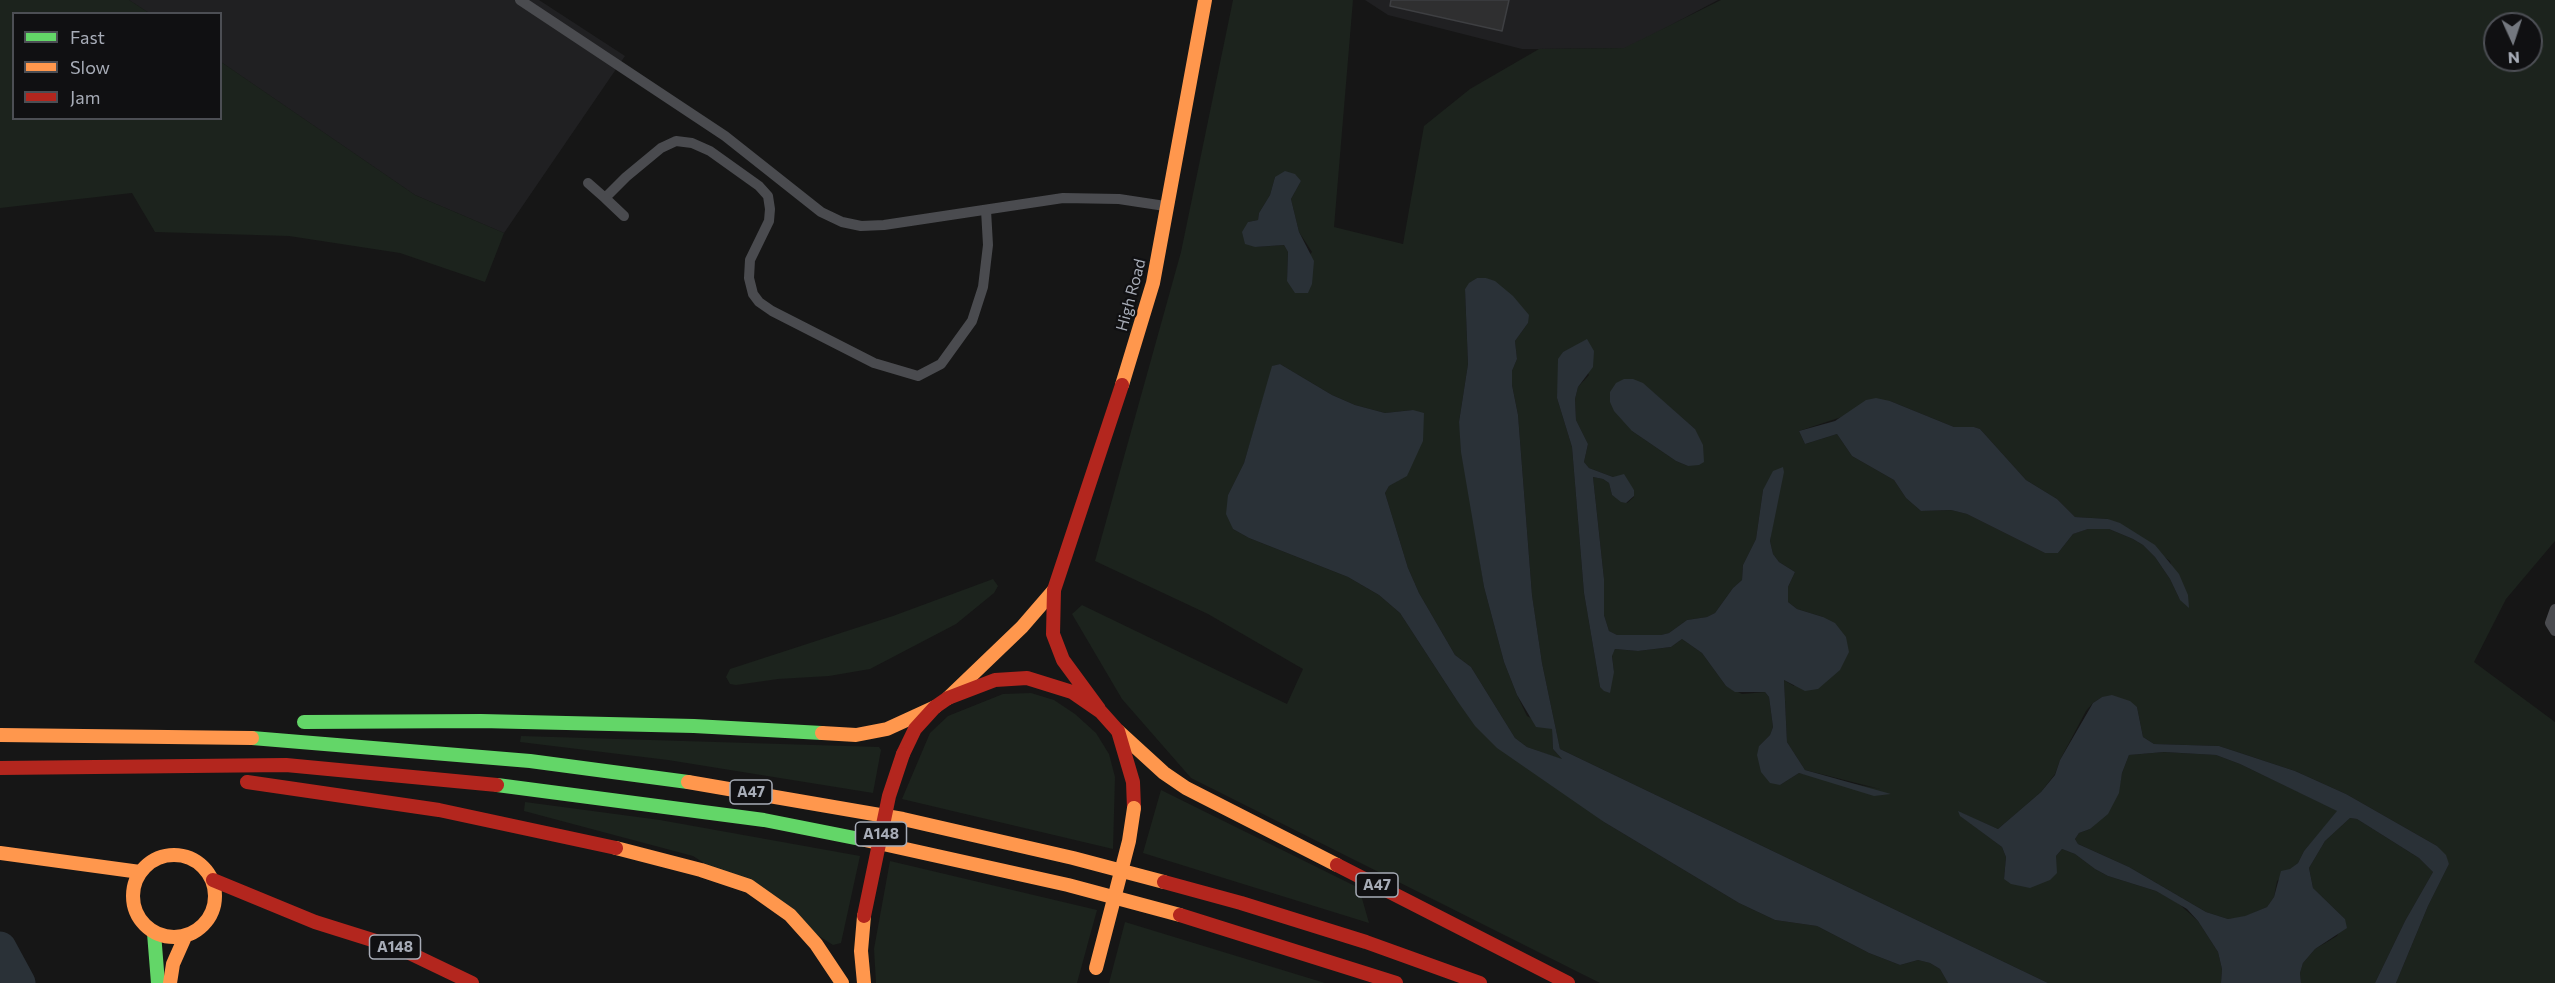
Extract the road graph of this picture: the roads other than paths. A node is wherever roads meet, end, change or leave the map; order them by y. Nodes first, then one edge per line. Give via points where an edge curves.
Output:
1 (520, 0) edge
2 (1205, 0) edge
3 (588, 183) dead end
4 (605, 198) junction
5 (1168, 206) junction
6 (986, 210) junction
7 (624, 216) dead end
8 (1054, 590) junction
9 (2555, 609) edge
10 (2555, 631) edge
11 (948, 698) junction
12 (935, 707) junction
13 (1101, 712) junction
14 (289, 722) dead end
15 (181, 723) dead end
16 (1118, 731) junction
17 (0, 735) edge
18 (38, 767) junction
19 (0, 768) edge
20 (3, 853) edge
21 (65, 861) junction
22 (140, 872) junction
23 (91, 879) dead end
24 (213, 880) junction
25 (117, 897) dead end
26 (134, 909) junction
27 (256, 914) dead end
28 (315, 922) junction
29 (154, 933) junction
30 (185, 937) junction
31 (158, 983) edge
32 (170, 983) edge
33 (472, 983) edge
34 (842, 983) edge
35 (864, 983) edge
36 (1092, 983) edge
37 (1396, 983) edge
38 (1480, 983) edge
39 (1568, 983) edge

1 - 6 lane via 725,136 821,212 842,222 884,225
2 - 5 main road, High Road
3 - 4 lane
4 - 6 lane via 661,148 676,141 710,151 768,196 769,221 750,260 748,278 759,302 874,363 918,376 941,364 972,321 983,287 987,256
4 - 7 lane
5 - 6 lane via 1092,197
5 - 8 main road, High Road via 1134,347
8 - 11 main road, High Road via 1022,627
8 - 13 main road, High Road via 1053,634 1063,660
9 - 10 lane via 2550,623
11 - 12 main road, A148
11 - 13 main road, A148 via 995,680 1027,678 1072,692
12 - 14 main road via 886,729 846,735 492,721
12 - 35 main road, A148, bridge via 915,729 890,796 864,916
13 - 16 main road, A148
15 - 17 main road, A47
16 - 36 main road, A148, bridge via 1133,782 1134,808 1129,842
16 - 39 main road, A47 via 1186,788
17 - 38 main road, A47 via 265,738 530,761 757,793 903,819 1096,864 1252,906
18 - 19 main road, A47
18 - 34 main road, A47 via 222,780 440,810 628,851 748,886 790,915 816,944
18 - 37 main road, A47 via 286,765 527,788 764,820 1068,885 1223,927
20 - 21 main road
21 - 22 main road
21 - 23 main road
22 - 24 main road via 157,858 179,854 201,864
22 - 26 main road via 133,890
24 - 28 main road, A148
24 - 30 main road via 216,916
25 - 26 main road
26 - 29 main road
27 - 28 main road, A148
28 - 33 main road, A148 via 401,949
29 - 30 main road via 169,938
29 - 31 main road
30 - 32 main road via 173,964

